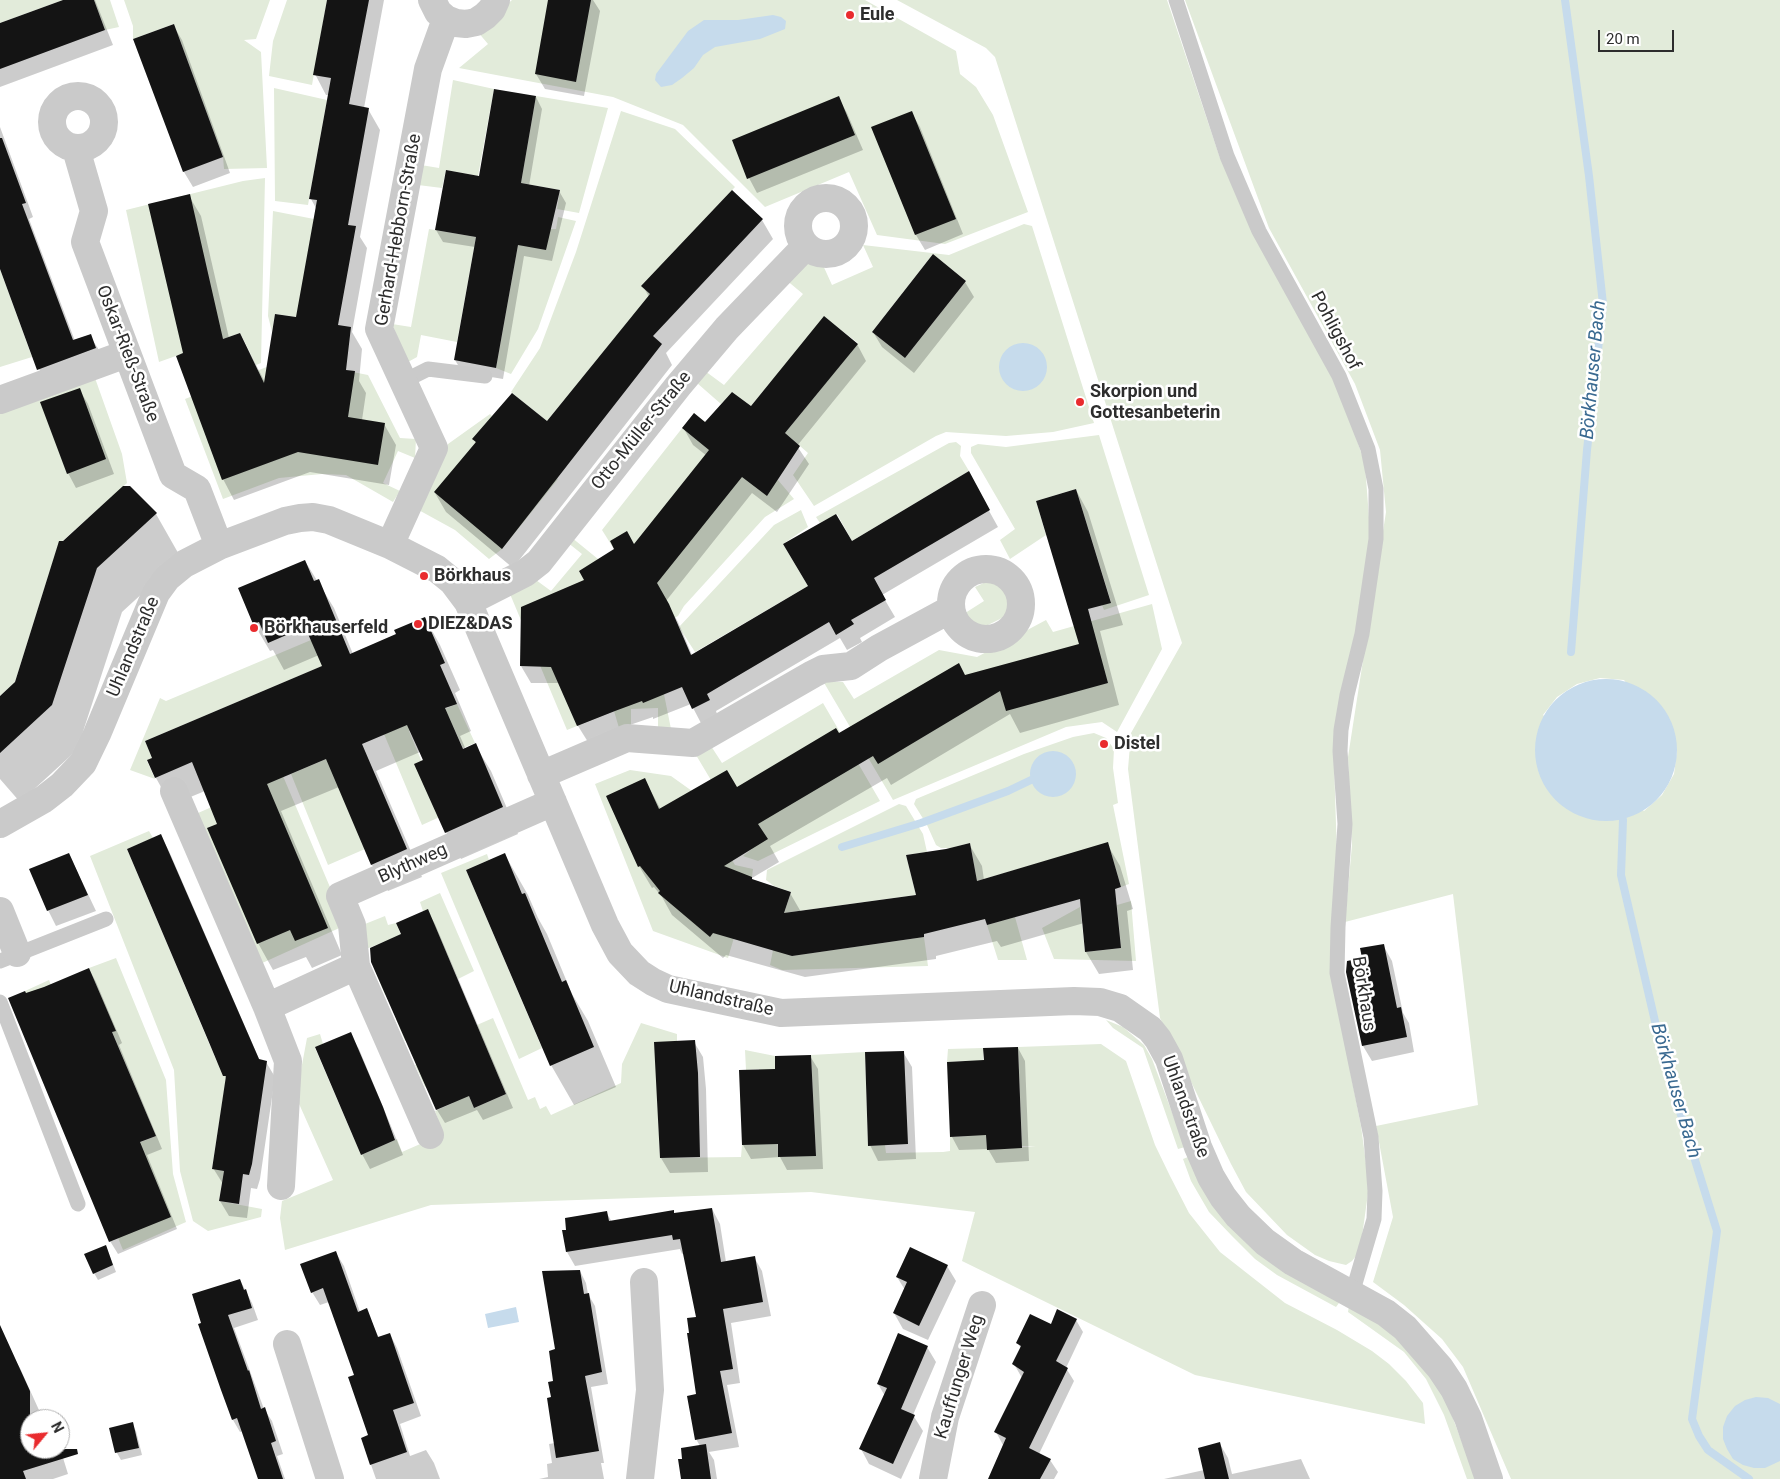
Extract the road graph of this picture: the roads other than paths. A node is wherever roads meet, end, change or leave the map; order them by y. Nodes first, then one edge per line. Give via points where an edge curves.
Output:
1 (496, 0) edge
2 (1176, 0) edge
3 (439, 10) edge
4 (76, 148) dead end
5 (806, 246) dead end
6 (126, 354) junction
7 (485, 376) dead end
8 (402, 382) junction
9 (0, 400) edge
10 (390, 545) junction
11 (219, 546) junction
12 (468, 602) junction
13 (951, 609) dead end
14 (1347, 695) joint
15 (541, 775) junction
16 (174, 791) dead end
17 (553, 802) junction
18 (0, 824) edge
19 (0, 911) edge
20 (106, 919) dead end
21 (8, 957) edge
22 (356, 966) junction
23 (0, 1002) edge
24 (267, 1007) junction
25 (430, 1136) dead end
26 (281, 1186) dead end
27 (78, 1204) dead end
28 (644, 1282) dead end
29 (1352, 1294) junction
30 (982, 1305) dead end
31 (287, 1344) dead end
32 (330, 1479) edge
33 (640, 1479) edge
34 (932, 1479) edge
35 (1489, 1479) edge

1 - 3 street, Gerhard-Hebborn-Straße via 486,16 466,24 456,23
2 - 14 lane, Pohligshof via 1227,156 1260,233 1339,376 1368,449 1376,488 1376,539 1362,634
3 - 8 street, Gerhard-Hebborn-Straße via 379,329
4 - 6 street, Oskar-Rieß-Straße via 94,211 85,242
5 - 12 street, Otto-Müller-Straße via 727,328 539,562 525,574
6 - 9 street
6 - 11 street, Oskar-Rieß-Straße via 173,475 197,489
7 - 8 lane via 428,369
8 - 10 street, Gerhard-Hebborn-Straße via 434,448
10 - 11 street, Uhlandstraße via 329,520 313,517 285,521
10 - 12 street, Uhlandstraße via 437,569 453,582
11 - 18 street, Uhlandstraße via 184,564 156,592 97,734 78,768 44,799
12 - 15 street, Uhlandstraße
13 - 15 street via 851,666 823,669 813,674 694,743 627,738
14 - 29 lane, Börkhaus via 1340,751 1345,824 1337,973 1370,1137 1375,1191 1374,1218
15 - 17 street, Uhlandstraße
16 - 24 street
17 - 22 street, Blythweg via 340,896 352,925
17 - 29 street, Uhlandstraße via 612,941 639,973 668,988 781,1013 1074,1001 1100,1002 1135,1017 1150,1029 1169,1058 1198,1147 1223,1197 1265,1242 1293,1262
19 - 21 street
20 - 21 lane
22 - 24 street
22 - 25 street, Blythweg
23 - 27 lane
24 - 26 street via 288,1061
28 - 33 street via 650,1390
29 - 35 street, Uhlandstraße via 1406,1328 1440,1368 1468,1418
30 - 34 street, Kauffunger Weg via 945,1417
31 - 32 street

